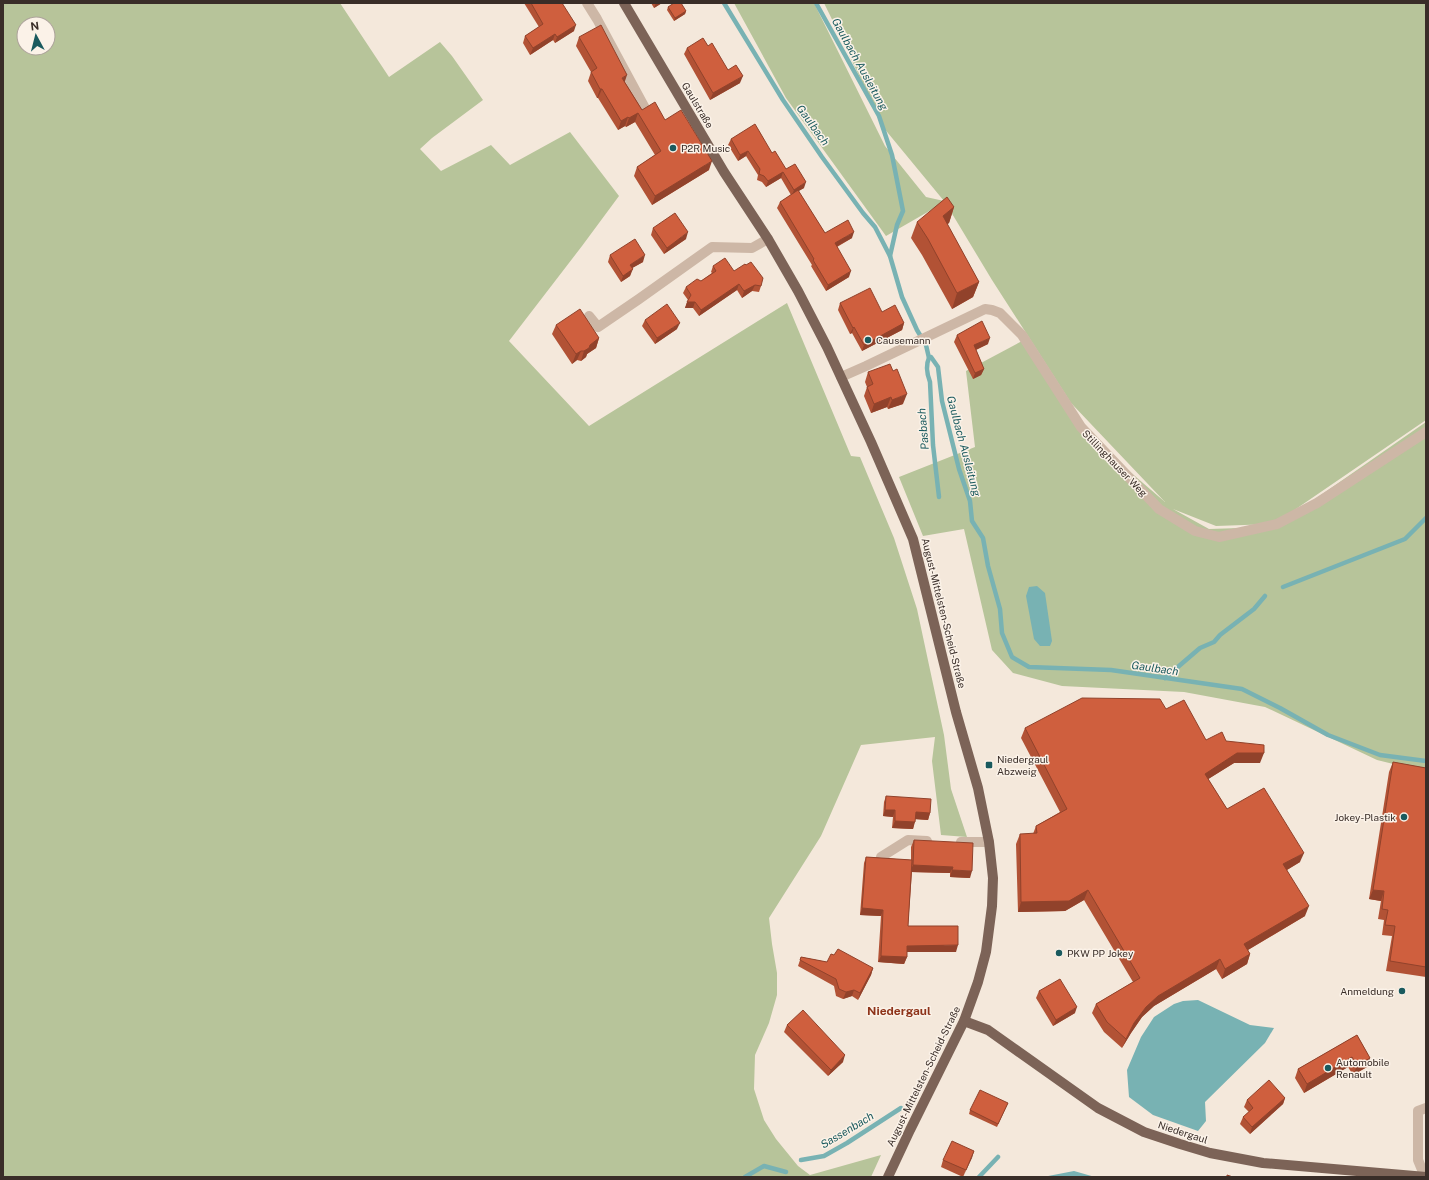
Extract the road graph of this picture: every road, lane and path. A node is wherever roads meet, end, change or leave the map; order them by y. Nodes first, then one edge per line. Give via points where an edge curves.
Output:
1 (586, 3) edge
2 (624, 3) edge
3 (645, 108) edge
4 (768, 239) junction
5 (589, 316) dead end
6 (841, 376) junction
7 (1426, 432) edge
8 (938, 842) edge
9 (952, 842) edge
10 (988, 842) junction
11 (881, 856) edge
12 (964, 1021) junction
13 (1426, 1108) edge
14 (888, 1177) edge
15 (1426, 1177) edge

1 - 3 street via 598,19
2 - 4 main road, Gaulstraße via 724,172
4 - 5 street via 752,248 712,247 598,327
4 - 6 main road, Gaulstraße via 798,291
6 - 7 street, Stillinghauser Weg via 985,309 1000,313 1022,335 1081,427 1159,509 1195,532 1219,537 1277,524 1316,504
6 - 10 main road, August-Mittelsten-Scheid-Straße via 913,539 956,712 978,788
8 - 11 street via 908,840
9 - 10 street
10 - 12 main road, August-Mittelsten-Scheid-Straße via 993,878 990,927 978,982
12 - 14 main road, August-Mittelsten-Scheid-Straße
12 - 15 main road, Niedergaul via 988,1030 1098,1108 1144,1132 1210,1153 1263,1163
13 - 15 street via 1418,1111 1418,1160

